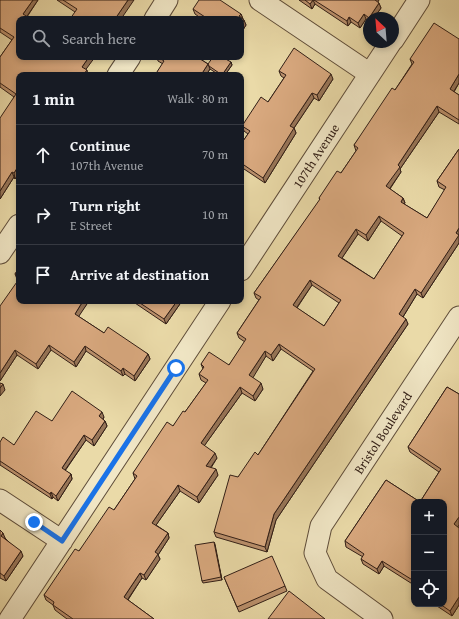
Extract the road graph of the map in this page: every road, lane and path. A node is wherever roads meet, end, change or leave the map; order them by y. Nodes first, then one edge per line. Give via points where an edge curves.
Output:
1 (167, 0) edge
2 (260, 0) edge
3 (419, 0) edge
4 (157, 16) edge
5 (399, 30) edge
6 (387, 48) edge
7 (128, 60) edge
8 (120, 72) edge
9 (370, 74) junction
10 (16, 229) edge
11 (0, 253) edge
12 (244, 265) edge
13 (218, 304) edge
14 (459, 317) edge
15 (0, 500) edge
16 (62, 541) junction
17 (14, 618) edge
18 (382, 619) edge

1 - 4 street
2 - 9 street
3 - 5 street, 107th Avenue
6 - 9 street, 107th Avenue
7 - 8 street
9 - 12 street, 107th Avenue
10 - 11 street
13 - 16 street
14 - 18 street, Bristol Boulevard via 321,526 315,553 327,578
15 - 16 street
16 - 17 street

